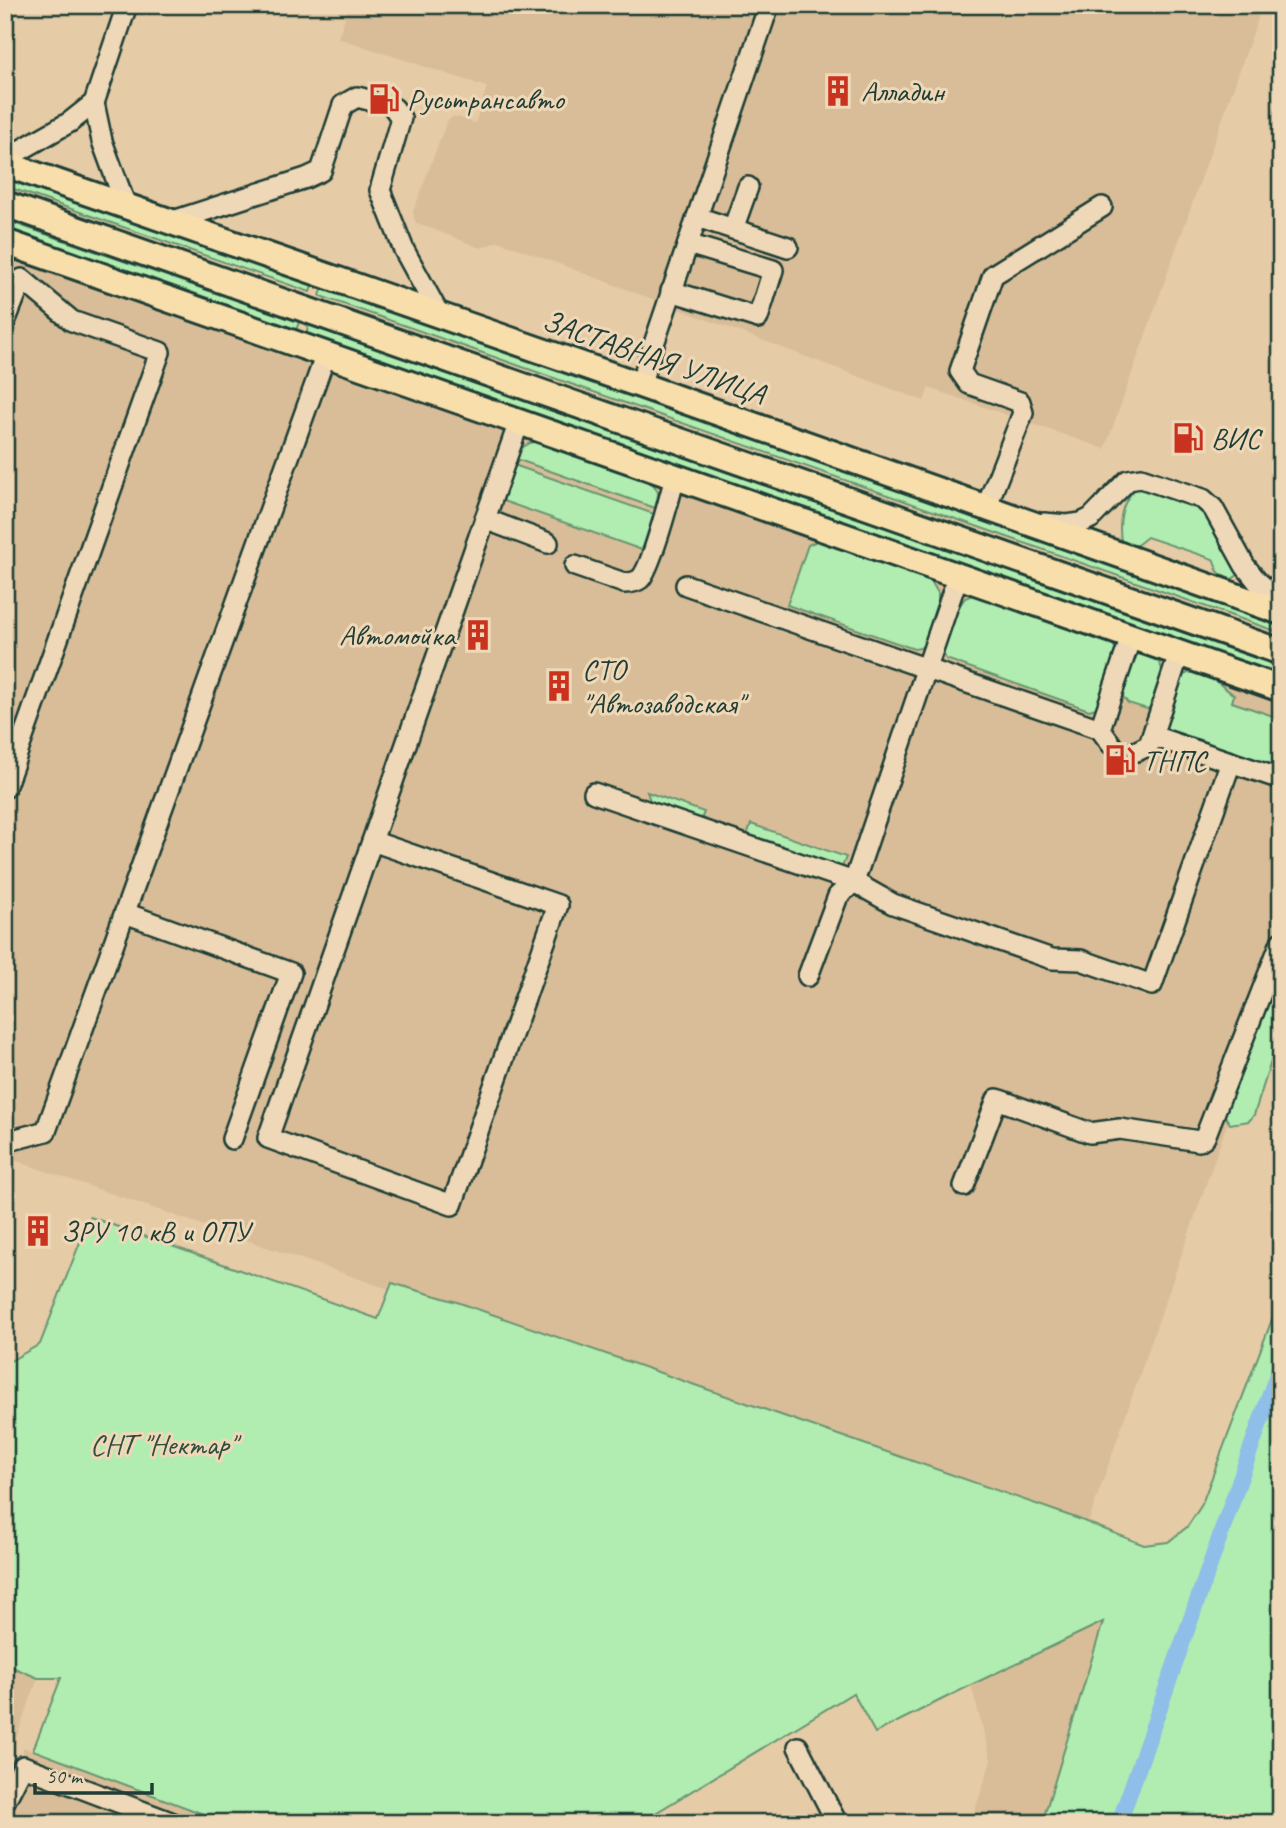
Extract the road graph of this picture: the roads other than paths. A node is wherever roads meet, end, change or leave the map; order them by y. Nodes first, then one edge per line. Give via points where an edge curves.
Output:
1 (127, 5) edge
2 (769, 5) edge
3 (369, 100) dead end
4 (94, 103) junction
5 (394, 108) dead end
6 (5, 159) edge
7 (5, 164) edge
8 (748, 187) dead end
9 (5, 204) edge
10 (126, 206) junction
11 (1102, 207) dead end
12 (697, 217) junction
13 (170, 222) junction
14 (733, 229) junction
15 (5, 242) edge
16 (688, 244) junction
17 (788, 247) dead end
18 (31, 251) junction
19 (13, 281) edge
20 (671, 291) junction
21 (440, 316) junction
22 (5, 322) edge
23 (326, 354) junction
24 (640, 385) junction
25 (519, 422) junction
26 (676, 477) junction
27 (986, 508) junction
28 (485, 519) junction
29 (1022, 521) junction
30 (548, 543) dead end
31 (575, 566) dead end
32 (958, 576) junction
33 (686, 585) dead end
34 (1281, 602) edge
35 (1281, 612) edge
36 (1131, 637) junction
37 (1281, 652) edge
38 (1179, 654) junction
39 (926, 668) junction
40 (1281, 689) edge
41 (1153, 736) junction
42 (1137, 751) dead end
43 (1231, 762) junction
44 (1281, 779) edge
45 (5, 788) edge
46 (594, 793) dead end
47 (372, 841) junction
48 (853, 883) junction
49 (125, 913) junction
50 (1281, 942) edge
51 (808, 976) dead end
52 (232, 1139) dead end
53 (5, 1142) edge
54 (964, 1186) dead end
55 (798, 1747) dead end
56 (5, 1801) edge
57 (173, 1823) edge
58 (836, 1823) edge

1 - 4 street
2 - 12 street
3 - 13 street via 357,97 343,105 321,171
4 - 6 street
4 - 10 street via 102,141
5 - 21 street via 401,118 380,190 404,250
7 - 10 main road, ЗАСТАВНАЯ УЛИЦА
8 - 14 street
9 - 37 main road
10 - 13 main road, ЗАСТАВНАЯ УЛИЦА
11 - 27 street via 993,275 960,371 969,384 1020,402 1024,414
12 - 14 street
12 - 16 street
13 - 21 main road, ЗАСТАВНАЯ УЛИЦА
14 - 17 street
15 - 18 main road
16 - 20 street
16 - 20 street via 773,270 758,318
18 - 19 street
18 - 23 main road
19 - 22 street
19 - 45 street via 72,321 160,352
20 - 24 street
21 - 24 main road, ЗАСТАВНАЯ УЛИЦА
23 - 25 main road
23 - 49 street
24 - 27 main road, ЗАСТАВНАЯ УЛИЦА
25 - 26 main road
25 - 28 street
26 - 31 street via 639,580 624,583
26 - 32 main road
27 - 29 main road, ЗАСТАВНАЯ УЛИЦА
28 - 30 street
28 - 47 street
29 - 34 street via 1081,523 1128,480 1140,478 1203,499 1213,508 1256,581
29 - 35 main road, ЗАСТАВНАЯ УЛИЦА
32 - 36 main road
32 - 39 street
33 - 39 street
36 - 38 main road
36 - 39 street via 1105,737
38 - 40 main road
38 - 41 street
39 - 48 street
41 - 42 street via 1149,745
41 - 43 street
43 - 44 street
43 - 48 street via 1152,985 1081,960 1052,959 1028,951 893,904
46 - 48 street
47 - 47 street via 268,1138 452,1205 558,905
48 - 51 street via 838,895
49 - 52 street via 291,973
49 - 53 street via 46,1131
50 - 54 street via 1205,1137 1199,1141 1120,1129 1090,1133 997,1099
55 - 58 street
56 - 57 street via 23,1766

